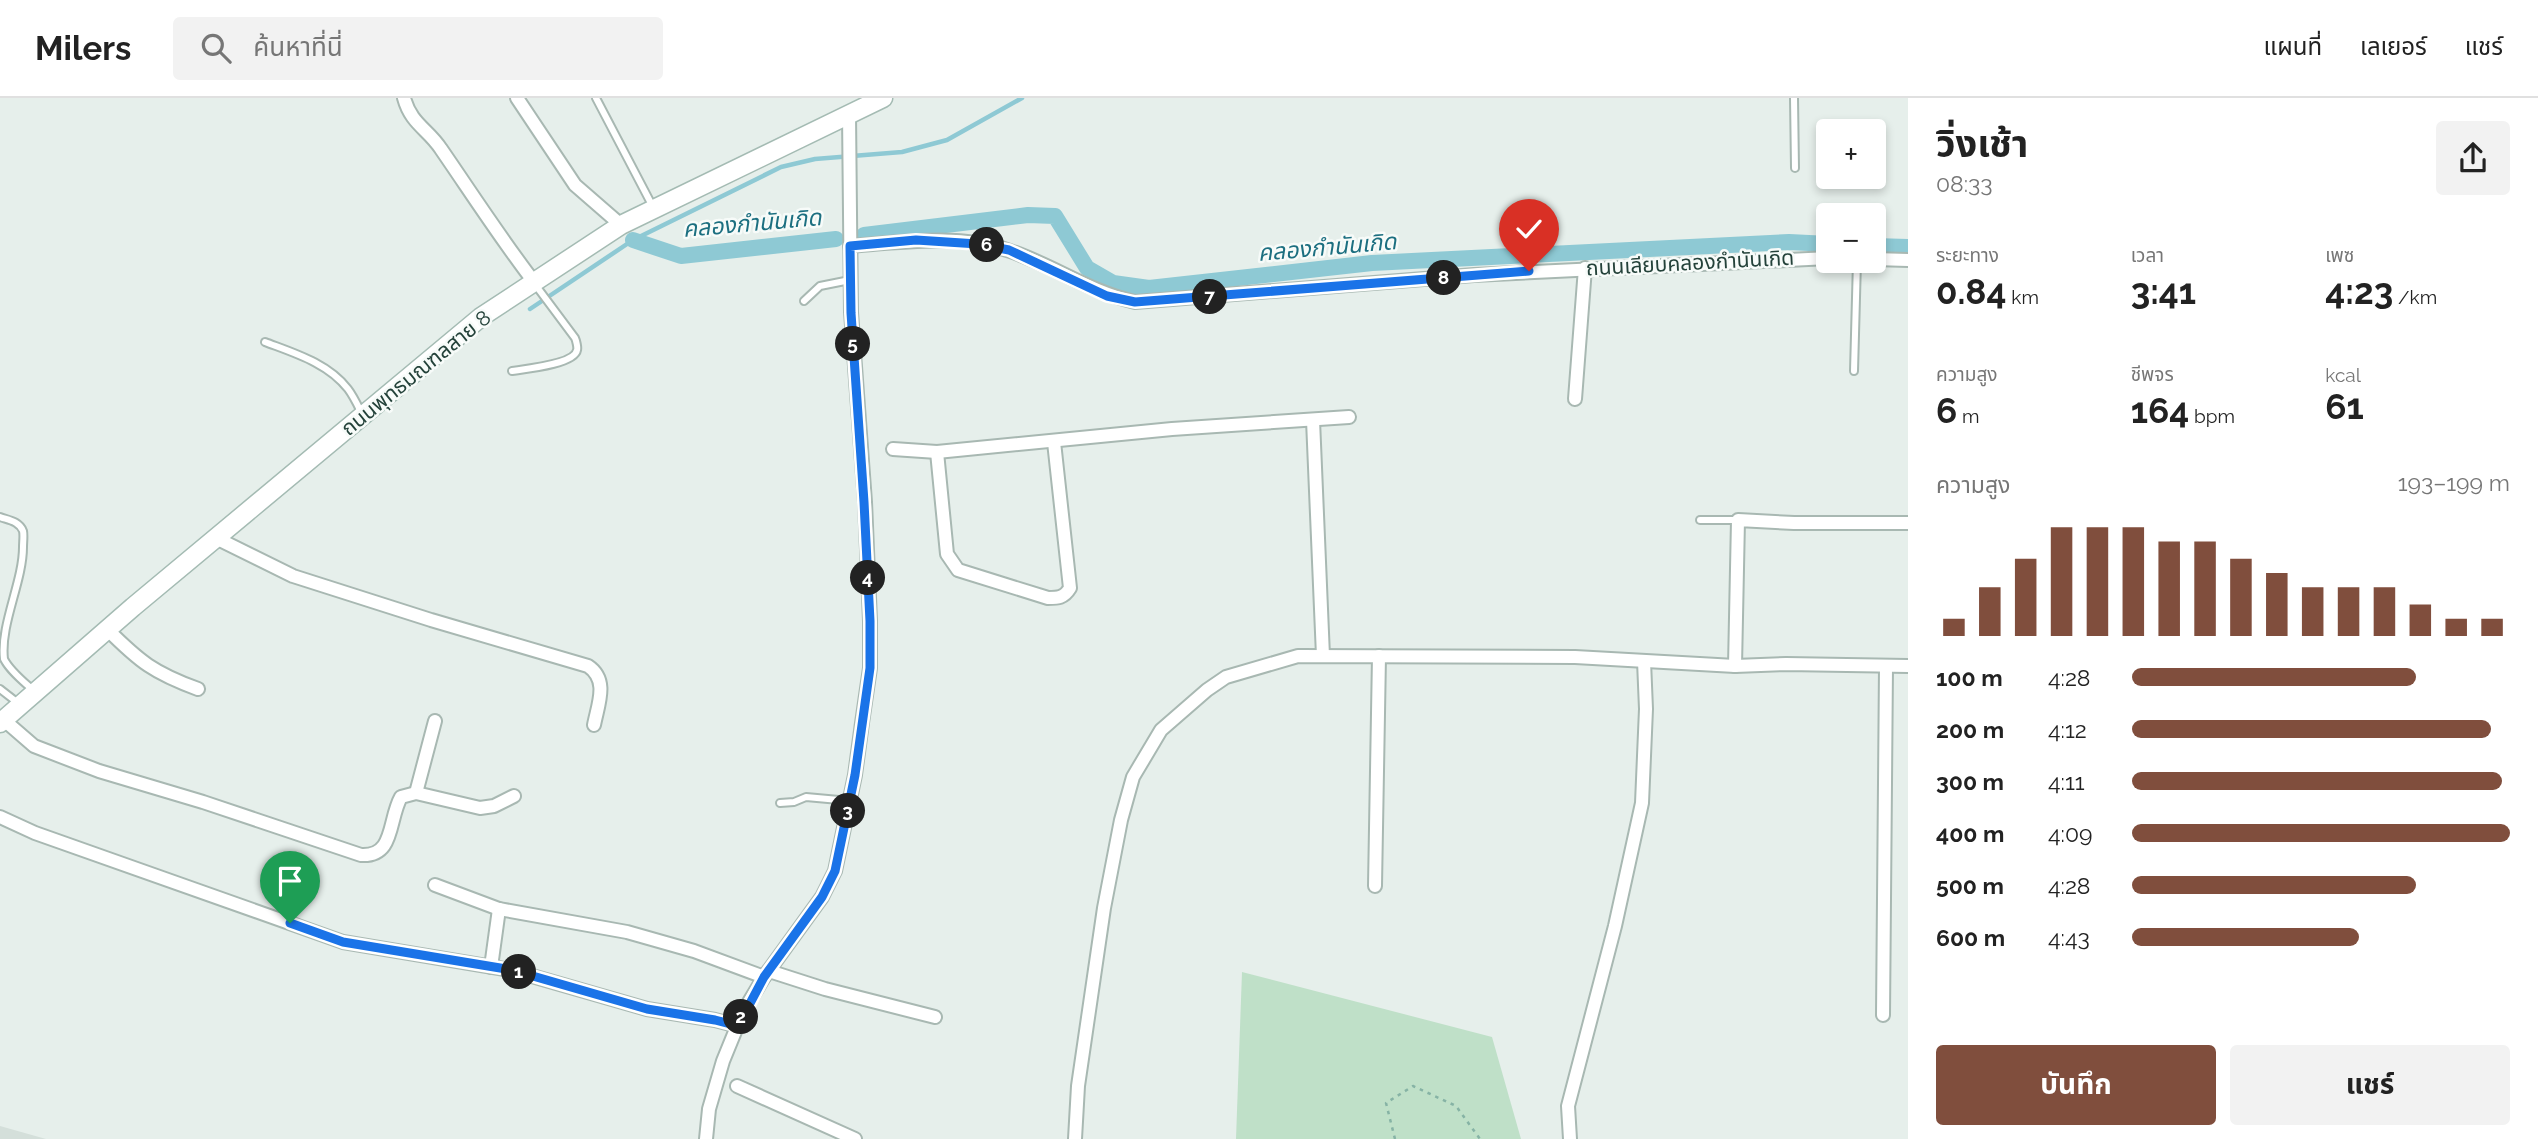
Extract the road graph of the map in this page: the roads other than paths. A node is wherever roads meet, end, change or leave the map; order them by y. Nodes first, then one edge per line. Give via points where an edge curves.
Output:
1 (404, 98) edge
2 (517, 98) edge
3 (596, 98) edge
4 (883, 98) edge
5 (1794, 98) edge
6 (849, 114) junction
7 (1795, 168) dead end
8 (654, 209) junction
9 (621, 225) junction
10 (850, 246) junction
11 (1816, 259) edge
12 (1886, 259) edge
13 (1908, 260) edge
14 (1585, 268) junction
15 (1857, 273) edge
16 (850, 280) junction
17 (534, 282) junction
18 (804, 301) dead end
19 (265, 342) dead end
20 (512, 371) dead end
21 (1854, 371) dead end
22 (1575, 399) dead end
23 (363, 416) junction
24 (1349, 417) dead end
25 (1313, 420) junction
26 (1054, 442) junction
27 (893, 449) dead end
28 (937, 452) junction
29 (0, 517) edge
30 (1700, 520) dead end
31 (1738, 520) junction
32 (1908, 523) edge
33 (216, 538) junction
34 (107, 629) junction
35 (1323, 656) junction
36 (1379, 656) junction
37 (1644, 660) junction
38 (1735, 666) junction
39 (1886, 667) junction
40 (1908, 667) edge
41 (0, 689) edge
42 (198, 689) dead end
43 (35, 693) junction
44 (21, 705) junction
45 (435, 721) dead end
46 (2, 722) edge
47 (594, 725) dead end
48 (416, 793) junction
49 (514, 796) dead end
50 (850, 801) junction
51 (780, 803) dead end
52 (0, 817) edge
53 (435, 884) dead end
54 (1376, 886) dead end
55 (499, 909) junction
56 (491, 967) junction
57 (766, 974) junction
58 (1883, 1015) dead end
59 (935, 1017) dead end
60 (738, 1026) junction
61 (737, 1086) dead end
62 (706, 1139) edge
63 (855, 1139) edge
64 (1075, 1139) edge
65 (1570, 1139) edge

1 - 17 street via 415,122 439,145
2 - 9 street via 575,185
3 - 8 lane
4 - 6 street, ถนนพุทธมณฑลสาย 8
5 - 7 lane
6 - 8 street, ถนนพุทธมณฑลสาย 8
6 - 10 street
8 - 9 street, ถนนพุทธมณฑลสาย 8
9 - 17 street, ถนนพุทธมณฑลสาย 8
10 - 14 street, ถนนเลียบคลองกำนันเกิด via 916,240 1009,250 1107,296 1135,302
10 - 16 street
11 - 14 street, ถนนเลียบคลองกำนันเกิด
12 - 13 street
14 - 22 street
15 - 21 lane
16 - 18 lane via 820,286
16 - 50 street via 870,668
17 - 20 lane via 575,338 578,349 564,361
17 - 23 street, ถนนพุทธมณฑลสาย 8 via 481,317
19 - 23 lane via 310,359 330,373 348,388
23 - 33 street, ถนนพุทธมณฑลสาย 8
24 - 25 street
25 - 26 street
25 - 35 street
26 - 28 street
26 - 28 street via 1070,588 1060,598 1048,598 953,565 947,554
27 - 28 street
29 - 43 lane via 17,523 23,531 23,562 1,636 4,659
30 - 31 lane
31 - 32 street
31 - 38 street
33 - 34 street, ถนนพุทธมณฑลสาย 8
33 - 47 street via 293,576 589,666 602,681
34 - 42 street via 138,660
34 - 43 street, ถนนพุทธมณฑลสาย 8
35 - 36 street
35 - 64 street via 1298,656 1226,677 1161,730 1133,777 1104,908 1078,1086
36 - 37 street
36 - 54 street
37 - 38 street
37 - 65 street via 1642,803 1568,1106
38 - 39 street
39 - 40 street
39 - 58 street
41 - 44 lane
43 - 44 street, ถนนพุทธมณฑลสาย 8
44 - 46 street, ถนนพุทธมณฑลสาย 8
45 - 48 street
46 - 48 street via 34,746 99,771 361,856 381,853 401,797
48 - 49 street via 480,808
50 - 51 lane via 806,797
50 - 57 street via 835,871 822,897
52 - 56 street via 343,942
53 - 55 street
55 - 56 street
55 - 57 street via 627,932
56 - 60 street via 647,1009
57 - 59 street
57 - 60 street
60 - 62 street via 709,1109
61 - 63 street

